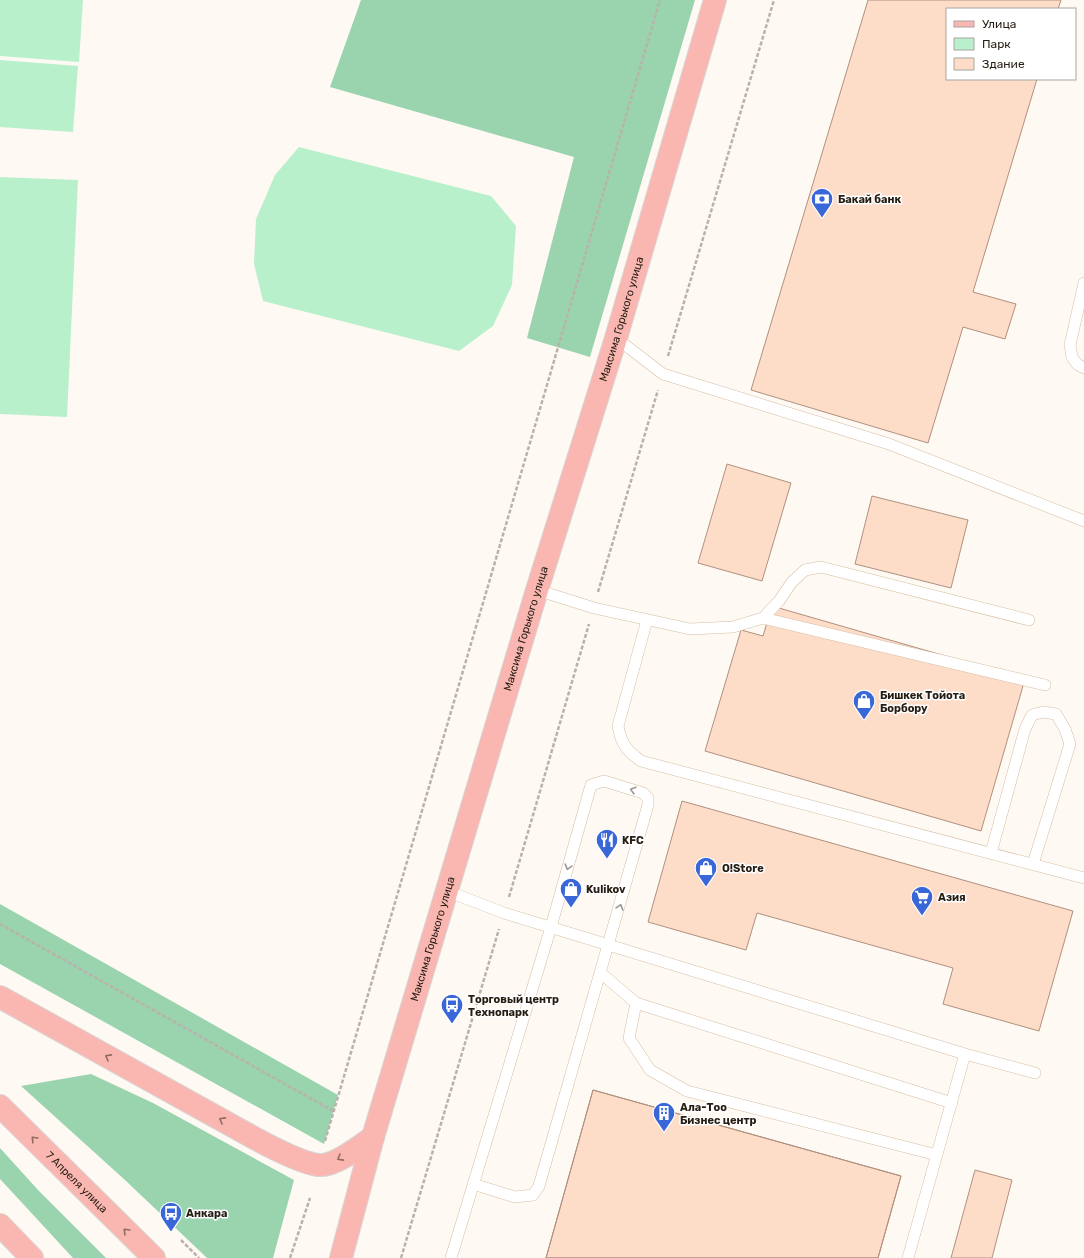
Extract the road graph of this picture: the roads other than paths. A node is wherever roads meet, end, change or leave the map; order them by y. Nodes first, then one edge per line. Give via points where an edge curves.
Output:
1 (715, 0) edge
2 (1084, 283) edge
3 (616, 338) junction
4 (1084, 368) edge
5 (1084, 521) edge
6 (537, 590) junction
7 (763, 618) junction
8 (647, 620) junction
9 (1029, 620) dead end
10 (1045, 685) dead end
11 (991, 853) junction
12 (1034, 864) junction
13 (1084, 878) edge
14 (447, 891) junction
15 (551, 927) junction
16 (609, 945) junction
17 (601, 973) junction
18 (0, 996) edge
19 (636, 1003) junction
20 (965, 1054) junction
21 (1035, 1073) dead end
22 (952, 1104) junction
23 (0, 1106) edge
24 (373, 1137) junction
25 (937, 1155) junction
26 (473, 1184) junction
27 (1, 1228) edge
28 (32, 1258) edge
29 (154, 1258) edge
30 (341, 1258) edge
31 (451, 1258) edge
32 (908, 1258) edge

1 - 3 main road, Максима Горького улица
2 - 4 lane via 1070,345 1072,357
3 - 5 lane via 663,374 889,444
3 - 6 main road, Максима Горького улица
6 - 8 lane via 594,608
6 - 14 main road, Максима Горького улица
7 - 8 lane via 733,627 690,629
7 - 9 lane via 805,570 821,567
7 - 10 lane
8 - 11 lane via 618,726 620,739 627,750 642,761
11 - 12 lane
11 - 12 lane via 1025,729 1032,715 1043,712 1056,714 1070,744
12 - 13 lane
14 - 15 lane via 504,913
14 - 24 main road, Максима Горького улица
15 - 16 lane
16 -> 15 lane via 648,805 648,798 643,793 604,782 591,785
15 - 26 lane
16 - 17 lane
16 - 20 lane
17 - 19 lane
17 - 26 lane via 539,1186 533,1195 515,1197
24 -> 18 main road via 334,1162 319,1165 287,1154
19 - 22 lane
19 - 25 lane via 629,1038 650,1070 687,1091
20 - 21 lane
20 - 22 lane
22 - 25 lane
29 -> 23 main road, 7 Апреля улица
24 - 30 main road, Максима Горького улица
25 - 32 lane
26 - 31 lane
27 - 28 main road

